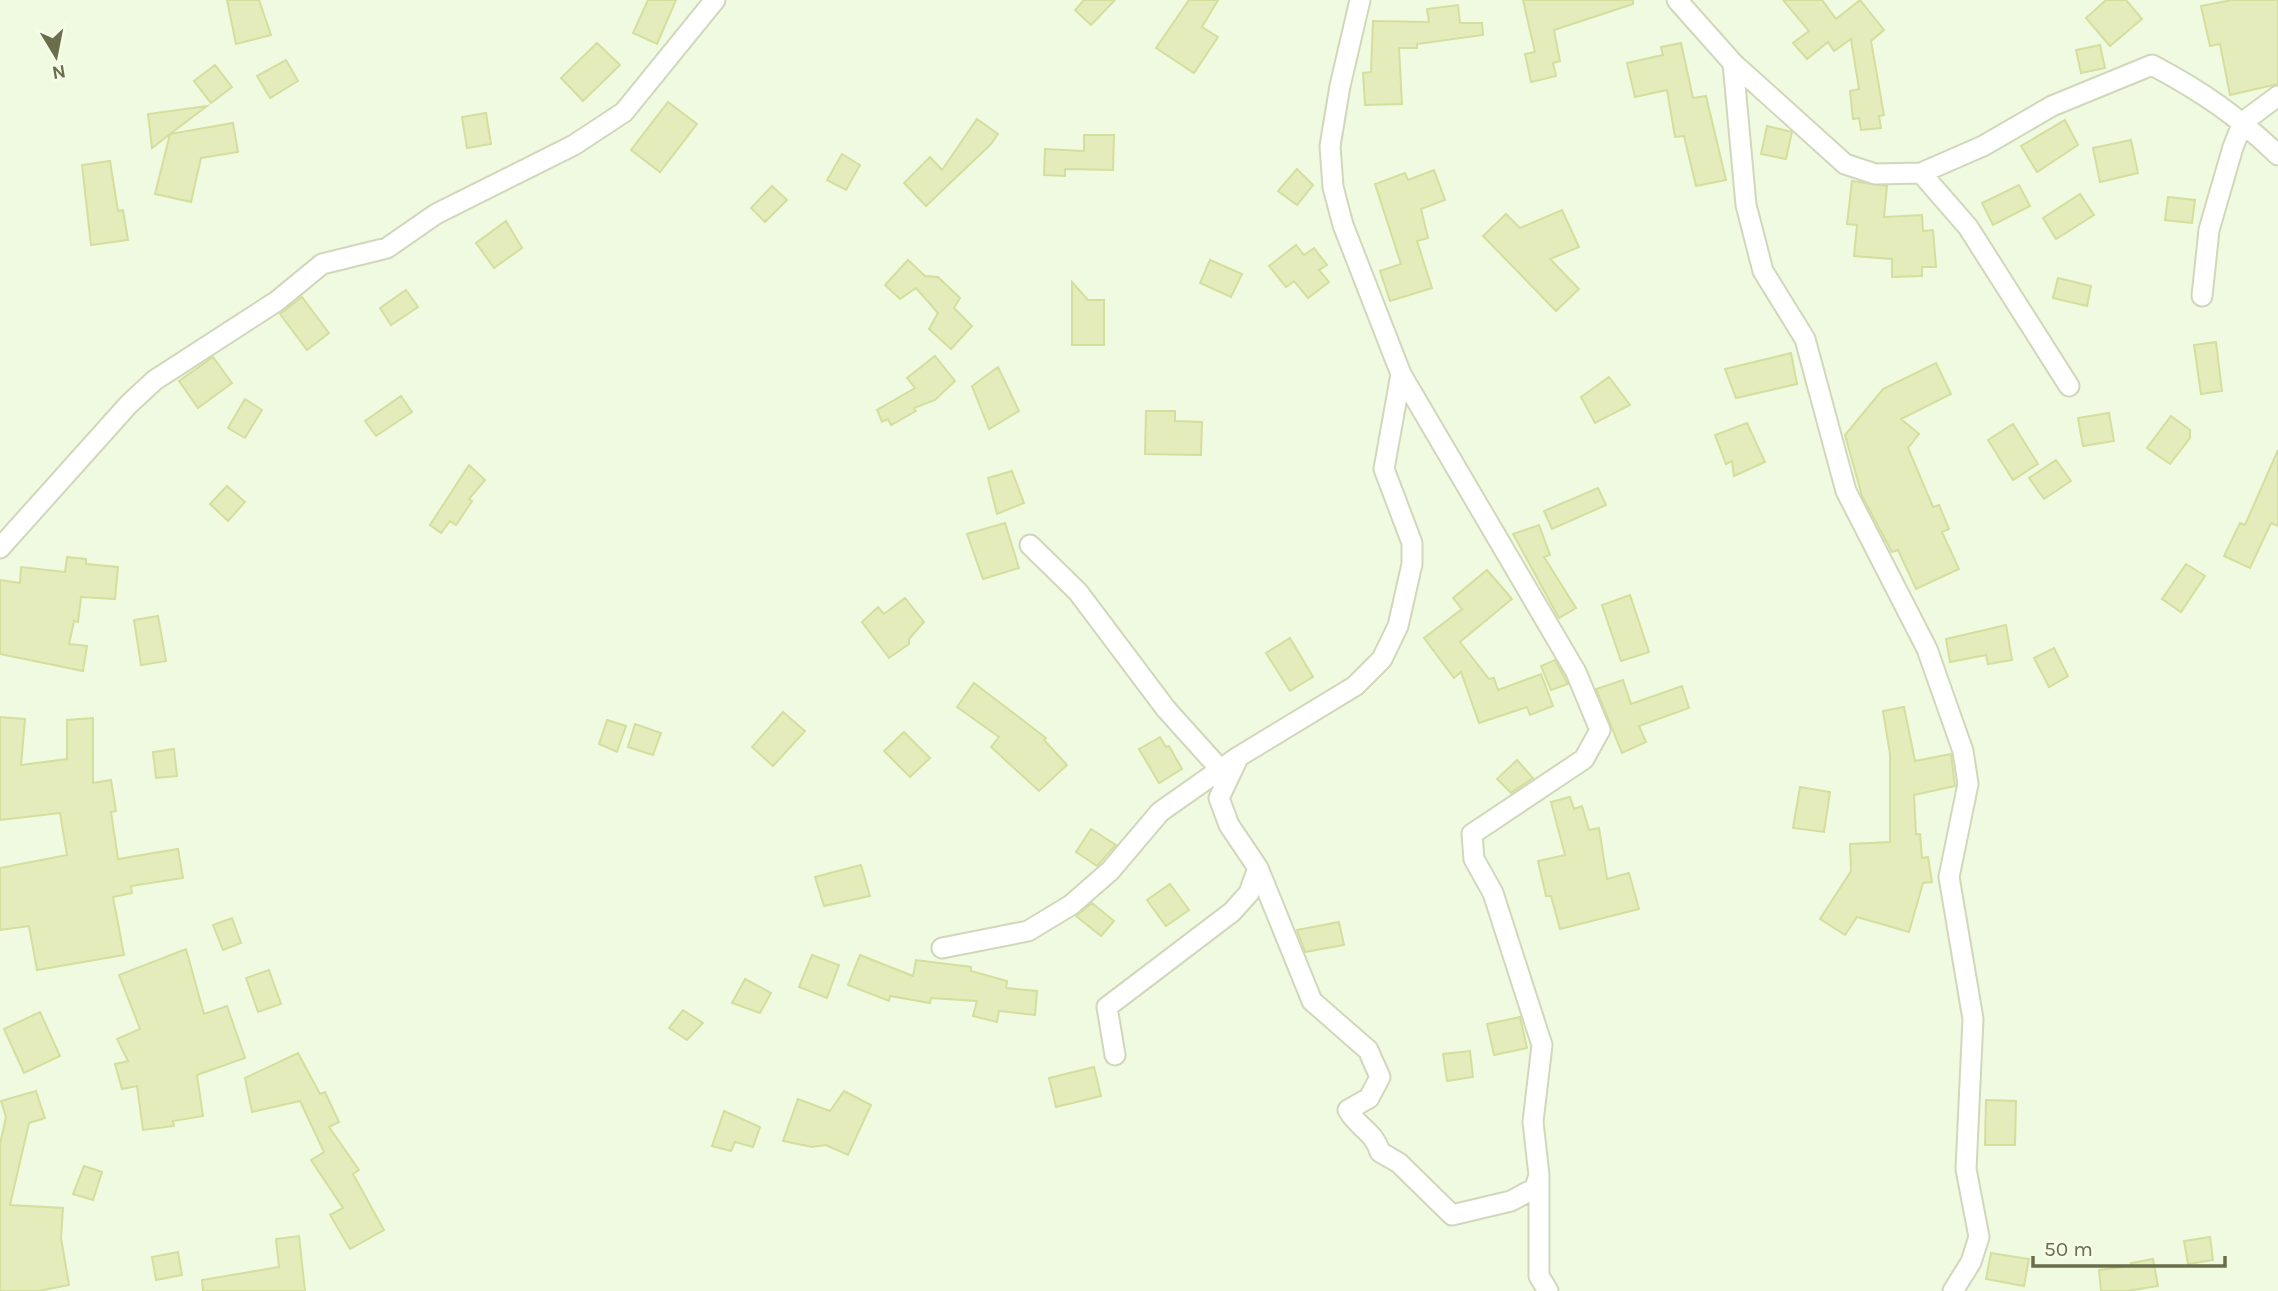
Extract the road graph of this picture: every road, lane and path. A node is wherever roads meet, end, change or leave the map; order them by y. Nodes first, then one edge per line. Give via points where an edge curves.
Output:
1 (715, 0) edge
2 (1360, 0) edge
3 (1677, 0) edge
4 (1733, 64) junction
5 (2278, 96) edge
6 (2243, 122) junction
7 (2278, 155) edge
8 (1922, 173) junction
9 (2202, 296) dead end
10 (1401, 374) junction
11 (2069, 386) dead end
12 (1030, 545) dead end
13 (0, 548) edge
14 (1238, 757) junction
15 (1220, 769) junction
16 (1258, 869) junction
17 (942, 948) dead end
18 (1115, 1055) dead end
19 (1539, 1175) junction
20 (1511, 1201) junction
21 (1539, 1223) junction
22 (1548, 1291) edge
23 (1953, 1291) edge

1 - 13 street via 624,112 575,145 436,214 387,248 322,264 276,301 155,380
2 - 10 street via 1330,146 1333,187 1342,225
3 - 4 street
4 - 8 street via 1845,164 1875,174
4 - 23 street via 1746,205 1763,271 1804,339 1846,491 1927,649 1964,751 1968,784 1949,877 1973,1018 1966,1169 1979,1237 1971,1262
5 - 6 street
6 - 7 street
6 - 8 street via 2206,94 2152,65 2052,106 1983,146
6 - 9 street via 2209,230
8 - 11 street via 1968,227
10 - 14 street via 1384,469 1412,543 1398,626 1382,659 1355,687
10 - 19 street via 1576,672 1600,730 1584,759 1472,834 1474,859 1493,893 1542,1045 1533,1122
12 - 15 street via 1078,592 1166,709
14 - 15 street
14 - 16 street via 1219,798 1229,825
15 - 17 street via 1160,812 1110,871 1071,905 1028,931
16 - 18 street via 1249,893 1232,912 1107,1007
16 - 20 street via 1312,1001 1368,1050 1380,1077 1369,1098 1348,1110 1355,1122 1375,1136 1380,1152 1399,1163 1452,1215
19 - 20 street via 1535,1188
19 - 21 street
20 - 21 street via 1526,1206
21 - 22 street via 1539,1276

